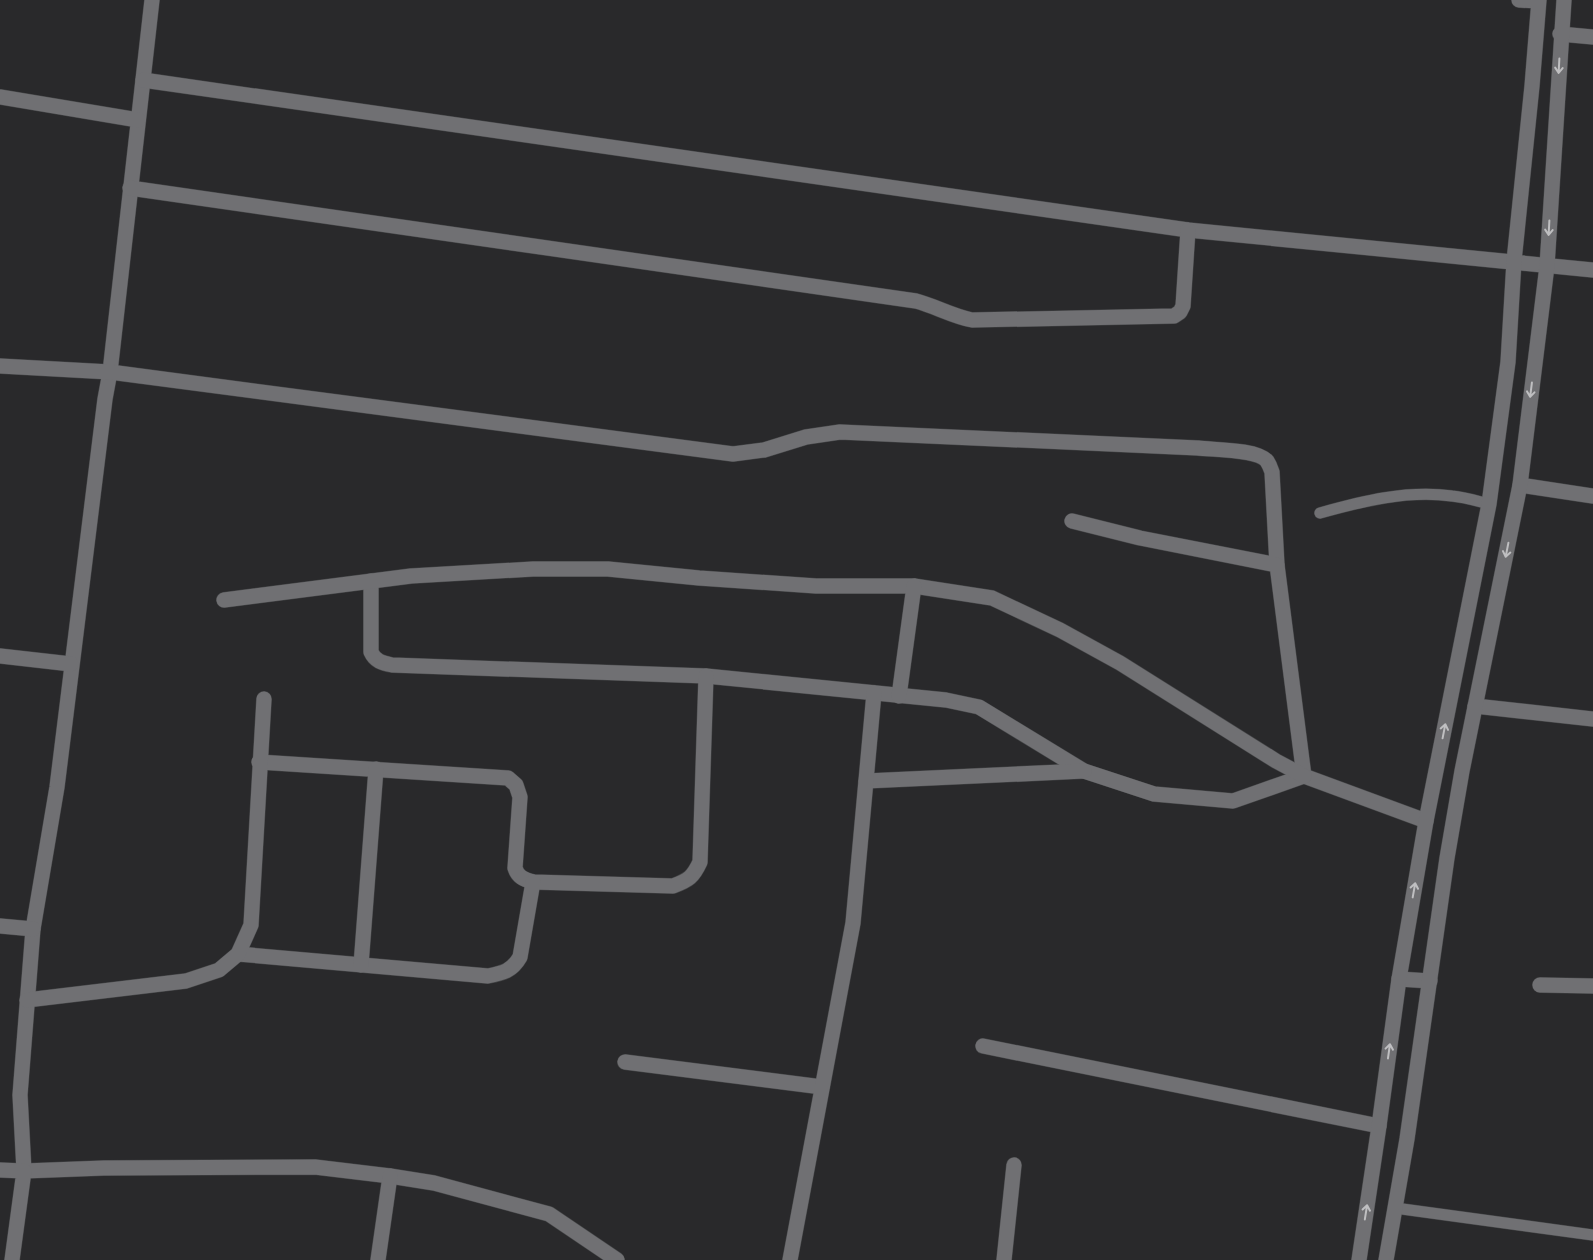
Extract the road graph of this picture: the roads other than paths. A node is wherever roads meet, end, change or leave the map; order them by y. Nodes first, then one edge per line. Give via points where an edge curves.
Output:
1 (152, 0) edge
2 (1519, 0) edge
3 (1538, 0) edge
4 (1564, 0) edge
5 (1560, 34) junction
6 (1593, 37) edge
7 (143, 80) junction
8 (0, 97) edge
9 (138, 120) junction
10 (130, 188) junction
11 (1188, 230) junction
12 (1514, 261) junction
13 (1547, 266) junction
14 (1593, 270) edge
15 (0, 366) edge
16 (110, 372) junction
17 (1520, 485) junction
18 (1593, 496) edge
19 (1489, 504) junction
20 (1320, 513) dead end
21 (1072, 521) dead end
22 (1277, 565) junction
23 (371, 581) junction
24 (914, 586) junction
25 (224, 600) dead end
26 (0, 656) edge
27 (71, 664) junction
28 (706, 676) junction
29 (874, 693) junction
30 (899, 696) junction
31 (264, 699) dead end
32 (1475, 706) junction
33 (1593, 719) edge
34 (259, 762) junction
35 (376, 769) junction
36 (1084, 771) junction
37 (1304, 776) junction
38 (866, 781) junction
39 (1426, 821) junction
40 (533, 882) junction
41 (0, 926) edge
42 (33, 928) junction
43 (238, 954) junction
44 (361, 965) junction
45 (1399, 979) junction
46 (1430, 981) junction
47 (1540, 985) dead end
48 (1593, 986) edge
49 (28, 1000) junction
50 (983, 1046) dead end
51 (625, 1062) dead end
52 (822, 1087) junction
53 (1379, 1126) junction
54 (1014, 1165) dead end
55 (0, 1170) edge
56 (24, 1171) junction
57 (390, 1176) junction
58 (1395, 1208) junction
59 (1593, 1235) edge
60 (12, 1260) edge
61 (378, 1260) edge
62 (616, 1260) edge
63 (790, 1260) edge
64 (1004, 1260) edge
65 (1359, 1260) edge
66 (1386, 1260) edge

1 - 7 street
2 - 3 street
3 - 12 street
4 - 5 street
5 - 6 street
5 -> 13 street
7 - 9 street
7 - 11 street
8 - 9 street
9 - 10 street
10 - 11 street via 916,301 972,320 1174,316 1183,306
10 - 16 street
11 - 12 street
12 - 13 street
12 - 19 street via 1508,362
13 - 14 street
13 -> 17 street
15 - 16 street
16 - 22 street via 733,454 840,432 1250,453 1267,461 1272,472
16 - 27 street
17 - 18 street
17 -> 32 street
19 - 20 lane via 1452,496 1408,495 1368,500
39 -> 19 street
21 - 22 street
22 - 37 street
23 - 24 street via 533,568 608,568 816,586
23 - 25 street
23 - 28 street via 371,652 381,663
24 - 30 street
24 - 37 street via 992,598 1060,630
26 - 27 street
27 - 42 street via 57,787
28 - 29 street
28 - 40 street via 700,862 695,874 673,886
29 - 30 street
29 - 38 street
30 - 36 street via 946,700 980,708
31 - 34 street
32 - 33 street
32 - 46 street via 1447,858
34 - 35 street
34 - 43 street via 251,925
35 - 40 street via 508,778 520,797 515,868 524,880
35 - 44 street
36 - 37 street via 1154,794 1233,801
36 - 38 street
37 - 39 street
38 - 52 street via 853,923
45 -> 39 street
40 - 44 street via 520,957 515,966 505,973 488,976
41 - 42 street
42 - 49 street
43 - 44 street
43 - 49 street via 219,970 186,981
45 - 46 street
53 -> 45 street
46 - 58 street
47 - 48 street
49 - 56 street via 20,1095
50 - 53 street
51 - 52 street
52 - 63 street
65 -> 53 street
54 - 64 street
55 - 56 street
56 - 57 street via 316,1166
56 - 60 street
57 - 61 street
57 - 62 street via 434,1183 549,1214
58 - 59 lane
58 - 66 street

